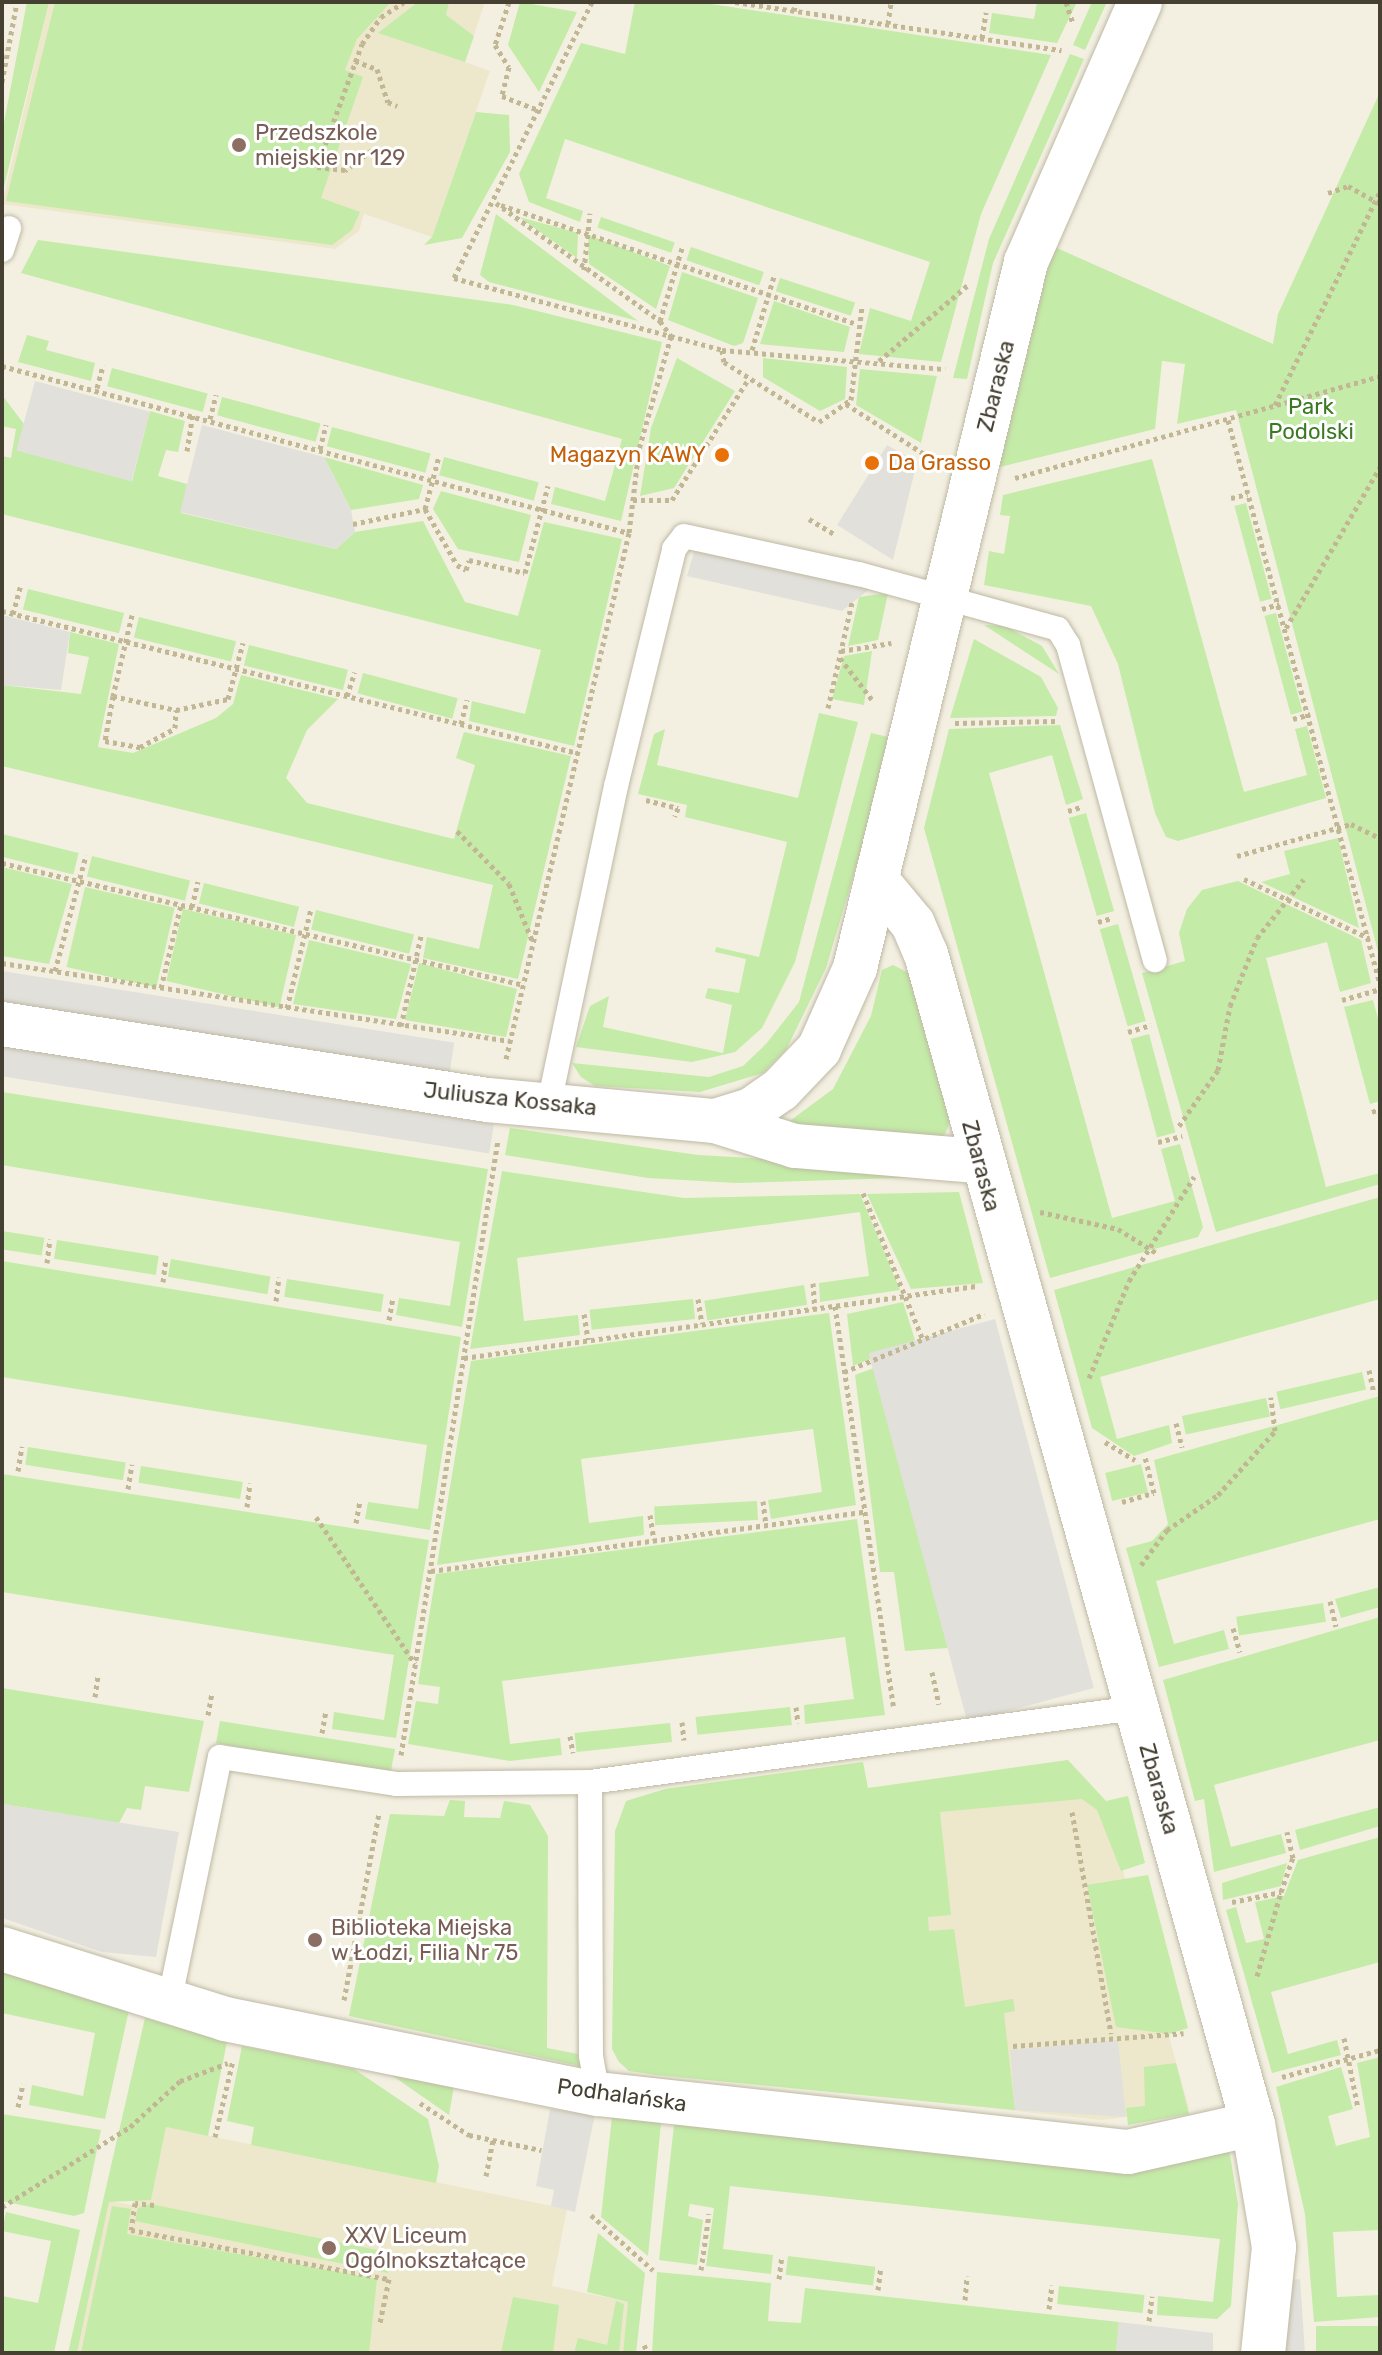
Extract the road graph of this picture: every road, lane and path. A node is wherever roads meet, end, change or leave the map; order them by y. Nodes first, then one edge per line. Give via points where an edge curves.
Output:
1 (17, 2) edge
2 (404, 2) edge
3 (509, 2) edge
4 (592, 2) edge
5 (735, 2) edge
6 (796, 2) edge
7 (891, 2) edge
8 (1066, 2) edge
9 (1140, 2) edge
10 (794, 11) junction
11 (986, 12) dead end
12 (888, 24) junction
13 (1073, 24) dead end
14 (982, 38) junction
15 (1061, 50) dead end
16 (355, 61) junction
17 (2, 82) edge
18 (397, 106) dead end
19 (541, 111) junction
20 (381, 151) dead end
21 (1380, 192) edge
22 (1328, 193) dead end
23 (496, 203) junction
24 (1378, 203) edge
25 (590, 213) dead end
26 (584, 230) junction
27 (683, 245) dead end
28 (678, 262) junction
29 (584, 270) junction
30 (774, 276) dead end
31 (968, 285) dead end
32 (769, 292) junction
33 (862, 306) dead end
34 (660, 321) junction
35 (857, 324) junction
36 (671, 336) junction
37 (722, 350) junction
38 (752, 350) junction
39 (852, 361) junction
40 (878, 362) junction
41 (103, 365) dead end
42 (2, 366) edge
43 (945, 369) dead end
44 (1380, 376) edge
45 (749, 378) junction
46 (97, 388) junction
47 (216, 395) dead end
48 (846, 404) junction
49 (1275, 406) junction
50 (193, 414) junction
51 (210, 419) junction
52 (1228, 420) junction
53 (326, 425) dead end
54 (320, 449) junction
55 (187, 451) dead end
56 (926, 455) dead end
57 (439, 456) dead end
58 (1380, 467) edge
59 (434, 480) junction
60 (971, 481) junction
61 (548, 486) dead end
62 (1248, 494) junction
63 (1231, 498) dead end
64 (633, 500) junction
65 (425, 509) junction
66 (542, 509) junction
67 (353, 524) dead end
68 (629, 533) junction
69 (859, 574) junction
70 (20, 587) dead end
71 (945, 596) junction
72 (1279, 604) junction
73 (1262, 609) dead end
74 (2, 611) edge
75 (13, 614) junction
76 (132, 615) dead end
77 (1286, 629) junction
78 (125, 641) junction
79 (243, 643) dead end
80 (897, 644) dead end
81 (840, 654) junction
82 (236, 669) junction
83 (355, 672) dead end
84 (113, 696) junction
85 (347, 696) junction
86 (467, 700) dead end
87 (873, 701) dead end
88 (828, 708) dead end
89 (176, 710) junction
90 (1310, 714) junction
91 (1293, 719) dead end
92 (1066, 720) dead end
93 (943, 723) dead end
94 (461, 724) junction
95 (578, 753) junction
96 (1341, 829) junction
97 (457, 831) dead end
98 (1380, 838) edge
99 (86, 855) dead end
100 (1237, 856) dead end
101 (2, 863) edge
102 (1244, 879) dead end
103 (1304, 879) dead end
104 (80, 881) junction
105 (198, 882) dead end
106 (879, 883) junction
107 (1287, 900) junction
108 (181, 905) junction
109 (192, 907) junction
110 (311, 909) dead end
111 (304, 933) junction
112 (421, 936) dead end
113 (1369, 938) junction
114 (533, 942) junction
115 (416, 960) junction
116 (1155, 960) dead end
117 (2, 963) edge
118 (55, 971) junction
119 (524, 985) junction
120 (1380, 987) edge
121 (161, 988) junction
122 (1342, 1000) dead end
123 (287, 1008) junction
124 (2, 1024) edge
125 (1151, 1025) dead end
126 (401, 1026) junction
127 (1128, 1032) dead end
128 (501, 1101) junction
129 (549, 1104) junction
130 (1380, 1109) edge
131 (1372, 1112) dead end
132 (715, 1121) junction
133 (1179, 1126) dead end
134 (1182, 1136) dead end
135 (1158, 1142) dead end
136 (979, 1161) junction
137 (1194, 1177) dead end
138 (861, 1189) dead end
139 (1031, 1210) dead end
140 (50, 1239) dead end
141 (1151, 1251) junction
142 (1158, 1254) dead end
143 (166, 1259) dead end
144 (47, 1263) dead end
145 (279, 1277) dead end
146 (163, 1282) dead end
147 (813, 1283) dead end
148 (993, 1285) dead end
149 (908, 1292) junction
150 (393, 1297) dead end
151 (698, 1299) dead end
152 (276, 1301) dead end
153 (835, 1306) junction
154 (815, 1309) junction
155 (992, 1310) dead end
156 (584, 1314) dead end
157 (389, 1320) dead end
158 (702, 1324) junction
159 (588, 1340) junction
160 (923, 1340) junction
161 (464, 1358) junction
162 (1369, 1370) dead end
163 (844, 1372) junction
164 (1084, 1389) dead end
165 (1374, 1393) dead end
166 (1271, 1397) dead end
167 (1176, 1423) dead end
168 (22, 1446) dead end
169 (1182, 1447) dead end
170 (1145, 1457) dead end
171 (132, 1464) dead end
172 (18, 1471) dead end
173 (250, 1483) dead end
174 (128, 1489) dead end
175 (360, 1500) dead end
176 (763, 1501) dead end
177 (1118, 1503) dead end
178 (247, 1507) dead end
179 (864, 1512) junction
180 (650, 1515) dead end
181 (316, 1517) dead end
182 (356, 1523) dead end
183 (766, 1525) junction
184 (654, 1540) junction
185 (431, 1571) junction
186 (1132, 1575) dead end
187 (1330, 1601) dead end
188 (1336, 1626) dead end
189 (1233, 1628) dead end
190 (1240, 1652) dead end
191 (416, 1664) junction
192 (932, 1672) dead end
193 (98, 1675) dead end
194 (212, 1693) dead end
195 (95, 1697) dead end
196 (1135, 1708) junction
197 (326, 1711) dead end
198 (940, 1712) dead end
199 (208, 1715) dead end
200 (896, 1720) dead end
201 (322, 1733) dead end
202 (590, 1782) junction
203 (396, 1784) junction
204 (1072, 1812) dead end
205 (1287, 1832) dead end
206 (1281, 1892) junction
207 (1222, 1904) dead end
208 (2, 1949) edge
209 (1255, 1983) dead end
210 (169, 2003) junction
211 (1190, 2031) dead end
212 (1111, 2034) junction
213 (1344, 2038) dead end
214 (350, 2045) junction
215 (1013, 2046) dead end
216 (1380, 2050) edge
217 (235, 2051) dead end
218 (1348, 2059) junction
219 (233, 2061) junction
220 (1269, 2080) dead end
221 (23, 2084) dead end
222 (598, 2094) junction
223 (18, 2107) dead end
224 (1358, 2108) dead end
225 (1253, 2124) junction
226 (215, 2137) dead end
227 (493, 2140) dead end
228 (486, 2176) dead end
229 (154, 2205) dead end
230 (2, 2207) edge
231 (709, 2214) dead end
232 (591, 2215) dead end
233 (782, 2256) dead end
234 (881, 2267) dead end
235 (653, 2270) dead end
236 (701, 2270) dead end
237 (967, 2276) dead end
238 (779, 2279) dead end
239 (1052, 2285) dead end
240 (878, 2290) dead end
241 (1152, 2296) dead end
242 (965, 2300) dead end
243 (1049, 2309) dead end
244 (1149, 2321) dead end
245 (380, 2323) dead end
246 (644, 2345) dead end
247 (648, 2353) edge
248 (1263, 2353) edge

1 - 17 path
2 - 16 path via 381,17
3 - 19 path via 495,45 509,67 502,96
4 - 19 path
5 - 10 path
6 - 10 path
7 - 12 path
8 - 13 path
9 - 60 street, Zbaraska via 1033,243
10 - 12 path
11 - 14 path
12 - 14 path
14 - 15 path
16 - 18 path via 377,69 388,102
16 - 20 path via 317,167 345,170 372,150
19 - 23 path
21 - 24 path
22 - 24 path via 1348,186
23 - 26 path
23 - 29 path
23 - 36 path via 454,278
24 - 49 path
25 - 26 path
26 - 28 path
26 - 29 path
27 - 28 path
28 - 32 path
28 - 34 path
29 - 34 path
30 - 32 path
31 - 40 path
32 - 35 path
32 - 38 path
33 - 35 path
34 - 36 path
35 - 39 path
36 - 37 path
36 - 64 path via 639,449
37 - 38 path
37 - 45 path via 724,362
38 - 39 path
39 - 40 path
39 - 48 path
40 - 43 path
41 - 46 path
42 - 46 path
44 - 49 path
45 - 48 path via 819,422
45 - 64 path via 672,500
46 - 50 path
47 - 51 path
48 - 56 path
49 - 52 path
50 - 51 path
50 - 55 path
51 - 54 path
52 - 60 path via 1002,482
52 - 62 path
53 - 54 path
54 - 59 path
57 - 59 path
58 - 77 path
59 - 65 path
59 - 66 path
60 - 71 street, Zbaraska
61 - 66 path
62 - 63 path
62 - 72 path
64 - 68 path
65 - 66 path via 457,565 466,570 469,560 525,573
65 - 67 path
66 - 68 path
68 - 95 path
69 - 71 lane
69 - 81 path
69 - 129 lane via 693,535 679,540 616,786
70 - 75 path
71 - 106 street, Zbaraska
71 - 116 lane via 1044,622 1068,645
72 - 73 path
72 - 77 path
74 - 75 path
75 - 78 path
76 - 78 path
77 - 90 path
78 - 82 path
78 - 84 path
79 - 82 path
80 - 81 path
81 - 87 path
81 - 88 path
82 - 85 path
82 - 89 path via 228,699
83 - 85 path
84 - 89 path
84 - 89 path via 105,741 140,747 175,728
85 - 94 path
86 - 94 path
90 - 91 path
90 - 96 path
92 - 93 path
94 - 95 path
95 - 114 path
96 - 98 path via 1351,824
96 - 100 path
96 - 113 path
97 - 114 path via 509,884
99 - 104 path
101 - 104 path
102 - 107 path
103 - 107 path
104 - 108 path
104 - 118 path
105 - 109 path
106 - 132 street, Juliusza Kossaka via 850,981 819,1049 780,1090 751,1110
106 - 136 street, Zbaraska via 913,924 926,954
107 - 113 path
107 - 133 path via 1257,938 1230,1006 1218,1070
108 - 109 path
108 - 121 path
109 - 111 path
110 - 111 path
111 - 115 path
111 - 123 path
112 - 115 path
113 - 120 path
114 - 119 path
115 - 119 path
115 - 126 path
117 - 118 path
118 - 121 path
119 - 126 path via 510,1041
120 - 122 path
121 - 123 path
123 - 126 path
124 - 128 street, Juliusza Kossaka
125 - 127 path
128 - 129 street, Juliusza Kossaka
128 - 161 path
129 - 132 street, Juliusza Kossaka
130 - 131 path
132 - 136 street via 795,1146
134 - 135 path
136 - 196 street, Zbaraska
137 - 141 path
138 - 149 path
139 - 141 path via 1118,1229
140 - 144 path
141 - 142 path
141 - 164 path via 1129,1281
143 - 146 path
145 - 152 path
147 - 154 path
148 - 149 path
149 - 153 path
149 - 160 path
150 - 157 path
151 - 158 path
153 - 154 path
153 - 163 path
154 - 158 path
155 - 160 path
156 - 159 path
158 - 159 path
159 - 161 path
160 - 163 path
161 - 185 path
162 - 165 path
163 - 179 path
166 - 186 path via 1275,1431 1218,1495 1167,1530
167 - 169 path
168 - 172 path
170 - 177 path via 1154,1493
171 - 174 path
173 - 178 path
175 - 182 path
176 - 183 path
179 - 183 path
179 - 200 path
180 - 184 path
181 - 191 path
183 - 184 path
184 - 185 path
185 - 191 path
187 - 188 path
189 - 190 path
191 - 203 path
192 - 198 path
193 - 195 path
194 - 199 path
196 - 202 lane
196 - 225 street, Zbaraska
197 - 201 path
202 - 203 lane
202 - 222 lane via 591,2056
203 - 210 lane via 220,1757
203 - 214 path via 395,1803 381,1802 340,2022
204 - 212 path
205 - 206 path via 1293,1858
206 - 207 path
206 - 209 path
208 - 210 street, Podhalańska
210 - 214 street, Podhalańska
211 - 212 path via 1170,2038
212 - 215 path
213 - 218 path
214 - 222 street, Podhalańska
216 - 218 path
217 - 219 path
218 - 220 path
218 - 224 path
219 - 226 path
219 - 230 path via 180,2081 130,2127
221 - 223 path
222 - 225 street, Podhalańska via 1128,2152
225 - 248 street, Zbaraska via 1274,2247
227 - 228 path
229 - 245 path via 135,2203 131,2230 389,2279
231 - 236 path
232 - 235 path
233 - 238 path
234 - 240 path
237 - 242 path
239 - 243 path
241 - 244 path
246 - 247 path

